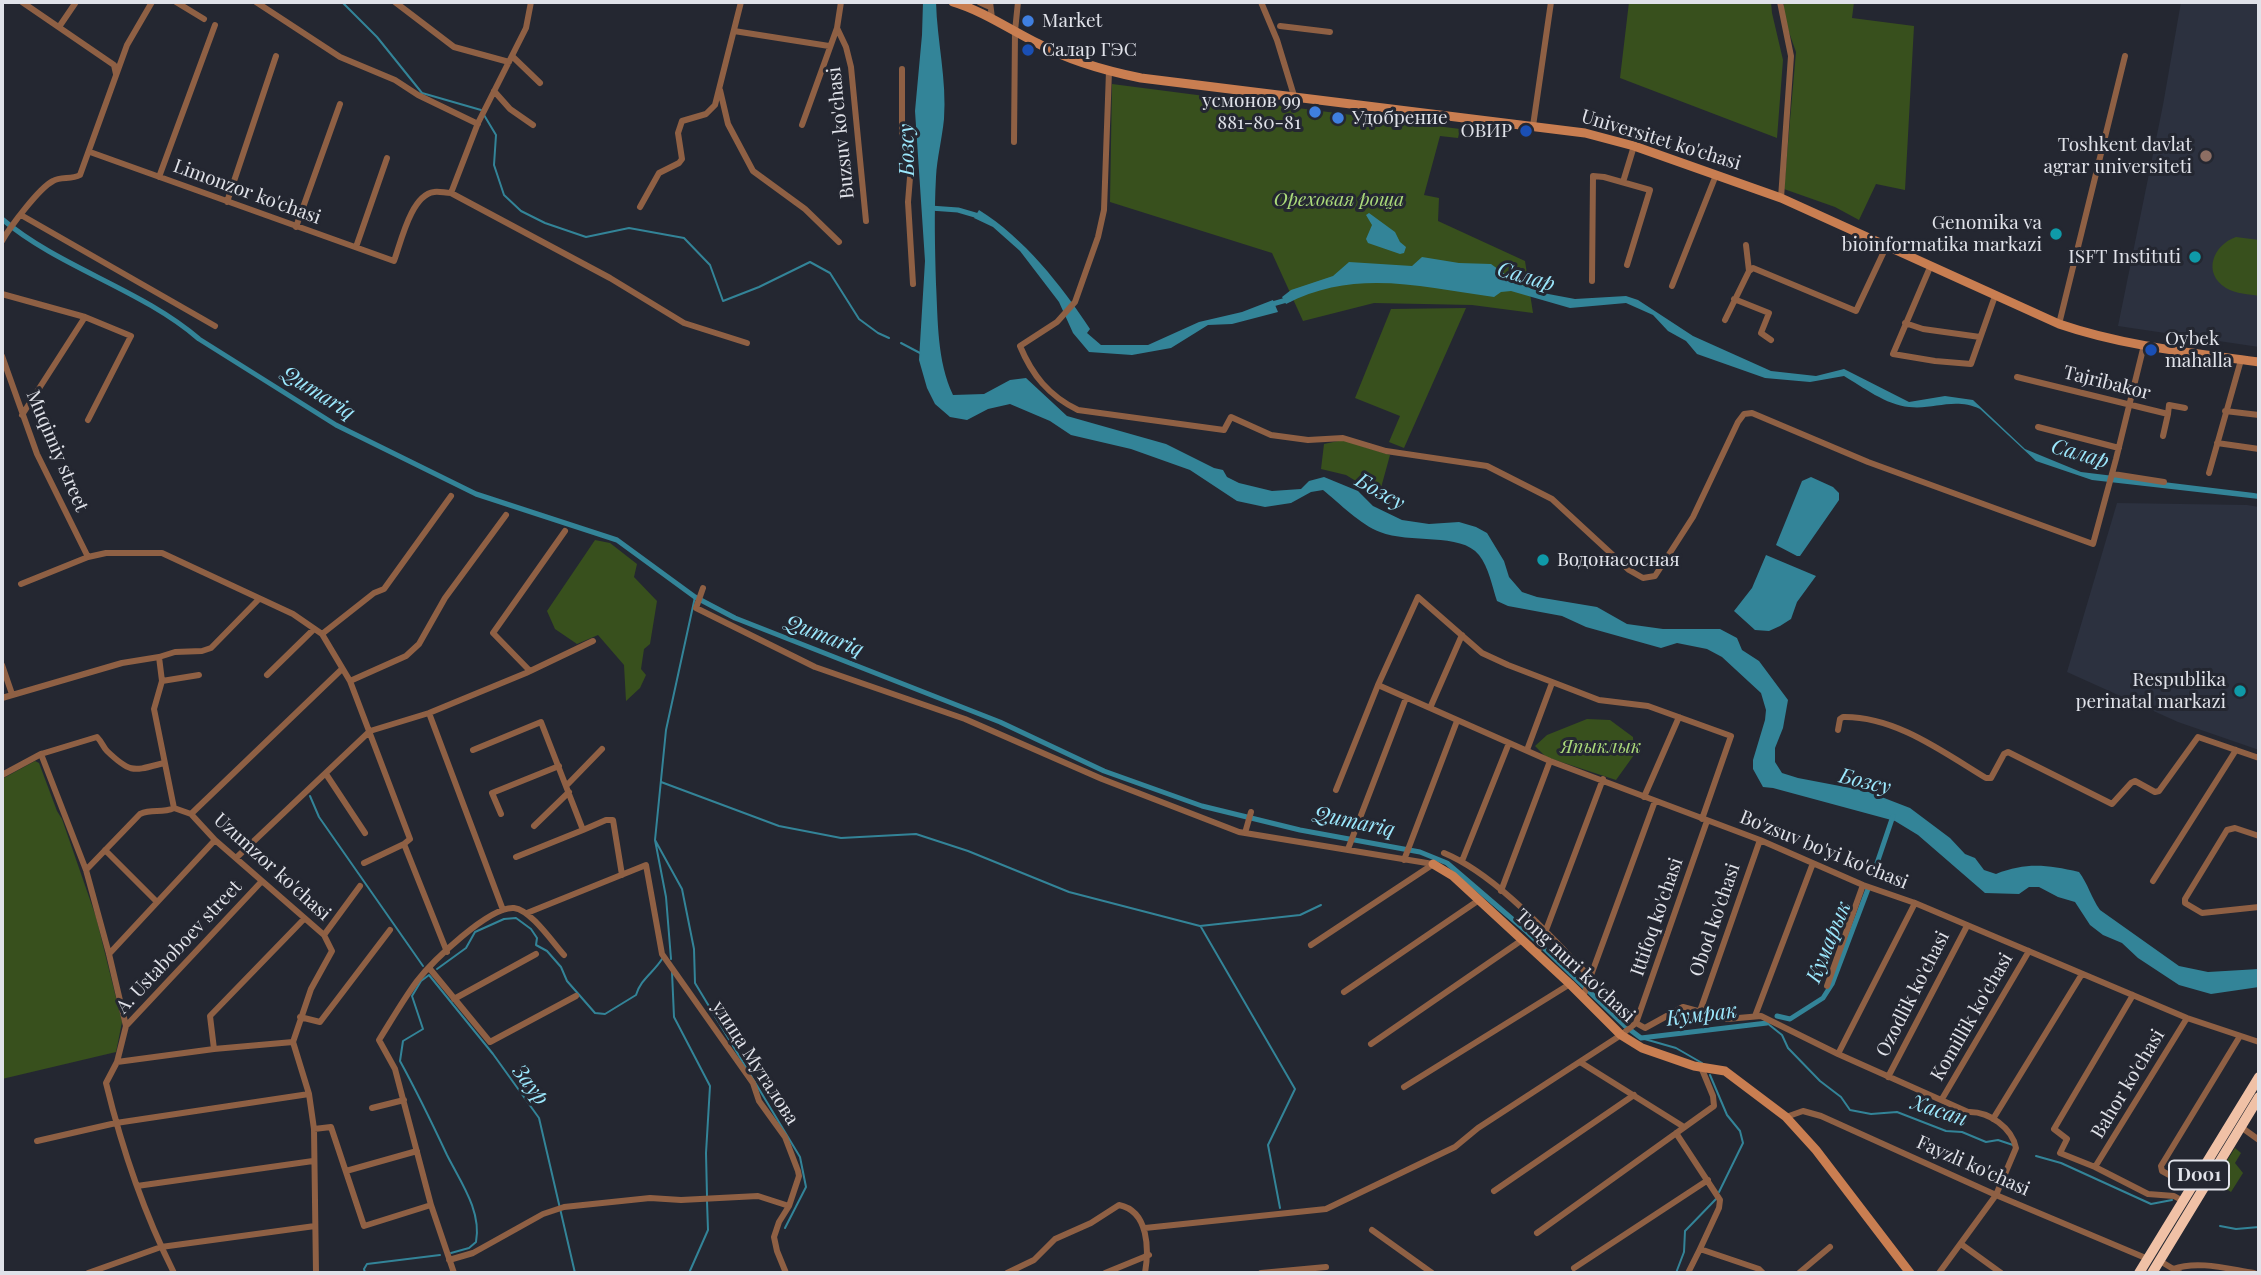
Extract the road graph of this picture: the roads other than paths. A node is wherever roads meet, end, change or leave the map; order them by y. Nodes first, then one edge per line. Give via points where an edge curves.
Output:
1 (22, 2) edge
2 (76, 2) edge
3 (152, 2) edge
4 (176, 2) edge
5 (256, 2) edge
6 (395, 2) edge
7 (531, 2) edge
8 (741, 2) edge
9 (841, 2) edge
10 (953, 2) edge
11 (979, 2) edge
12 (1018, 2) edge
13 (1261, 2) edge
14 (1550, 2) edge
15 (1780, 2) edge
16 (991, 9) edge
17 (204, 19) dead end
18 (215, 25) dead end
19 (1280, 26) dead end
20 (59, 27) junction
21 (837, 29) junction
22 (734, 30) junction
23 (1015, 31) junction
24 (1330, 32) dead end
25 (829, 46) junction
26 (276, 56) dead end
27 (2125, 56) dead end
28 (510, 59) junction
29 (902, 69) dead end
30 (1109, 71) junction
31 (116, 76) junction
32 (540, 83) dead end
33 (719, 88) junction
34 (494, 91) junction
35 (1295, 99) junction
36 (340, 104) dead end
37 (479, 123) junction
38 (533, 125) dead end
39 (802, 125) dead end
40 (1533, 126) junction
41 (1014, 142) dead end
42 (1634, 146) junction
43 (90, 152) junction
44 (387, 158) dead end
45 (1716, 175) junction
46 (159, 177) junction
47 (1623, 182) junction
48 (451, 193) junction
49 (1781, 198) junction
50 (227, 202) junction
51 (640, 207) dead end
52 (21, 215) junction
53 (866, 221) dead end
54 (296, 226) junction
55 (2, 242) edge
56 (839, 242) dead end
57 (1746, 245) dead end
58 (1887, 245) junction
59 (356, 247) junction
60 (1627, 265) dead end
61 (1931, 265) junction
62 (1749, 271) junction
63 (1592, 281) dead end
64 (913, 284) dead end
65 (1672, 286) dead end
66 (2, 294) edge
67 (1995, 296) junction
68 (1734, 299) junction
69 (85, 317) junction
70 (1725, 320) dead end
71 (1905, 323) junction
72 (2059, 324) junction
73 (215, 326) dead end
74 (1980, 337) junction
75 (1771, 340) dead end
76 (747, 343) dead end
77 (2144, 345) junction
78 (2, 356) edge
79 (2241, 360) junction
80 (2259, 362) edge
81 (2017, 377) dead end
82 (2130, 404) junction
83 (2185, 408) dead end
84 (2225, 411) junction
85 (2168, 414) junction
86 (22, 415) junction
87 (2259, 415) edge
88 (88, 420) dead end
89 (2038, 427) dead end
90 (2163, 436) dead end
91 (2217, 443) junction
92 (2119, 448) junction
93 (2259, 449) edge
94 (2209, 473) dead end
95 (2113, 474) junction
96 (2164, 482) dead end
97 (451, 496) dead end
98 (506, 515) dead end
99 (565, 531) dead end
100 (88, 557) junction
101 (21, 584) dead end
102 (703, 588) dead end
103 (258, 600) junction
104 (314, 629) junction
105 (322, 634) junction
106 (1462, 635) junction
107 (593, 641) dead end
108 (159, 657) junction
109 (2, 665) edge
110 (342, 669) junction
111 (530, 671) junction
112 (199, 675) dead end
113 (267, 676) dead end
114 (162, 681) junction
115 (350, 681) junction
116 (1552, 683) junction
117 (1378, 685) junction
118 (12, 694) junction
119 (2, 698) edge
120 (1406, 698) junction
121 (1430, 708) junction
122 (429, 713) junction
123 (1679, 717) junction
124 (1457, 721) junction
125 (1838, 730) dead end
126 (370, 731) junction
127 (1509, 743) junction
128 (602, 749) dead end
129 (473, 750) dead end
130 (1527, 750) junction
131 (2236, 750) junction
132 (41, 754) junction
133 (2259, 758) edge
134 (1550, 761) junction
135 (164, 764) junction
136 (559, 766) junction
137 (326, 774) junction
138 (2, 775) edge
139 (1603, 779) junction
140 (568, 788) junction
141 (1336, 790) dead end
142 (1644, 797) junction
143 (1656, 801) junction
144 (174, 808) junction
145 (1251, 812) dead end
146 (191, 814) junction
147 (501, 814) dead end
148 (1704, 820) junction
149 (534, 826) dead end
150 (583, 830) junction
151 (1246, 830) junction
152 (365, 833) dead end
153 (2259, 836) edge
154 (1760, 839) junction
155 (215, 840) junction
156 (404, 844) junction
157 (1348, 847) junction
158 (105, 850) junction
159 (1444, 853) dead end
160 (516, 857) dead end
161 (236, 858) junction
162 (1404, 858) junction
163 (1462, 861) junction
164 (364, 863) dead end
165 (1812, 863) junction
166 (1433, 864) junction
167 (86, 870) junction
168 (622, 875) junction
169 (262, 881) junction
170 (2153, 881) dead end
171 (1863, 885) junction
172 (360, 886) dead end
173 (1501, 891) junction
174 (1479, 900) junction
175 (157, 902) junction
176 (1915, 903) junction
177 (2259, 907) edge
178 (503, 910) junction
179 (527, 914) junction
180 (304, 919) junction
181 (1967, 926) junction
182 (390, 930) dead end
183 (1546, 934) junction
184 (324, 935) junction
185 (1522, 940) junction
186 (1311, 945) dead end
187 (2029, 951) junction
188 (447, 952) junction
189 (109, 954) junction
190 (536, 954) dead end
191 (1537, 954) junction
192 (564, 955) dead end
193 (430, 969) junction
194 (2082, 974) junction
195 (1590, 980) junction
196 (1570, 984) junction
197 (1827, 986) dead end
198 (1344, 992) dead end
199 (2133, 995) junction
200 (576, 996) dead end
201 (1583, 997) junction
202 (454, 999) junction
203 (1700, 1011) junction
204 (1755, 1016) junction
205 (300, 1017) junction
206 (2187, 1018) junction
207 (1634, 1025) junction
208 (126, 1026) junction
209 (1623, 1034) junction
210 (2241, 1036) junction
211 (293, 1042) junction
212 (2259, 1042) edge
213 (1371, 1044) dead end
214 (214, 1049) junction
215 (1838, 1054) junction
216 (117, 1062) junction
217 (1580, 1062) junction
218 (1701, 1068) junction
219 (1888, 1077) junction
220 (2259, 1077) edge
221 (1404, 1087) dead end
222 (309, 1094) junction
223 (1634, 1095) junction
224 (2259, 1097) edge
225 (1942, 1099) junction
226 (404, 1100) junction
227 (372, 1108) dead end
228 (1786, 1117) junction
229 (1993, 1119) junction
230 (116, 1123) junction
231 (1684, 1127) junction
232 (2241, 1127) junction
233 (314, 1129) junction
234 (1676, 1133) junction
235 (2227, 1139) junction
236 (2259, 1140) edge
237 (37, 1141) dead end
238 (417, 1151) junction
239 (313, 1161) junction
240 (2095, 1167) junction
241 (346, 1171) junction
242 (2173, 1177) dead end
243 (1708, 1180) junction
244 (137, 1186) junction
245 (1494, 1191) dead end
246 (1996, 1195) junction
247 (2183, 1201) junction
248 (431, 1205) junction
249 (789, 1206) junction
250 (315, 1226) junction
251 (1145, 1227) junction
252 (1372, 1230) dead end
253 (1536, 1233) dead end
254 (1961, 1244) junction
255 (161, 1247) junction
256 (1830, 1247) dead end
257 (1700, 1249) junction
258 (1149, 1255) junction
259 (449, 1260) junction
260 (2154, 1260) junction
261 (1326, 1267) dead end
262 (1574, 1268) dead end
263 (2173, 1269) junction
264 (88, 1273) edge
265 (174, 1273) edge
266 (316, 1273) edge
267 (454, 1273) edge
268 (786, 1273) edge
269 (1007, 1273) edge
270 (1105, 1273) edge
271 (1145, 1273) edge
272 (1261, 1273) edge
273 (1432, 1273) edge
274 (1688, 1273) edge
275 (1763, 1273) edge
276 (1799, 1273) edge
277 (1910, 1273) edge
278 (1939, 1273) edge
279 (2001, 1273) edge
280 (2139, 1273) edge
281 (2152, 1273) edge
282 (2180, 1273) edge
283 (2254, 1273) edge

1 - 20 street
2 - 20 street
3 - 31 street via 127,45
4 - 17 street
5 - 37 street via 340,57
6 - 28 street via 454,47
7 - 28 street via 526,28
8 - 22 street
9 - 21 street, Buzsuv ko'chasi
10 - 16 main road, Universitet ko'chasi
11 - 16 street
12 - 23 street
13 - 35 street
14 - 40 street
15 - 49 street via 1791,57
16 - 23 main road, Universitet ko'chasi
18 - 46 street
19 - 24 street
20 - 31 street via 114,65
21 - 25 street
21 - 53 street, Buzsuv ko'chasi via 851,67
22 - 25 street
22 - 33 street
23 - 30 main road, Universitet ko'chasi
23 - 41 street
25 - 39 street
26 - 50 street
27 - 72 street
28 - 32 street
28 - 34 street
29 - 64 street via 902,132 911,165 908,202
30 - 35 main road, Universitet ko'chasi
30 - 95 street via 1104,211 1095,245 1075,302 1058,322 1020,345 1039,382 1078,410 1224,430 1231,417 1270,435 1343,438 1386,452 1487,466 1552,499 1643,578 1655,576 1693,517 1744,414 1752,413 1868,462 2093,544
31 - 43 street
33 - 51 street via 712,110 682,121 678,133 682,159 659,173
33 - 56 street via 728,124 753,171 805,209
34 - 37 street
34 - 38 street
35 - 40 main road, Universitet ko'chasi
36 - 54 street
37 - 48 street
40 - 42 main road, Universitet ko'chasi
42 - 45 main road, Universitet ko'chasi
42 - 47 street
43 - 46 street, Limonzor ko'chasi
43 - 52 street via 80,175 51,181
44 - 59 street
45 - 49 main road, Universitet ko'chasi
45 - 65 street
46 - 50 street, Limonzor ko'chasi
47 - 60 street via 1650,190
47 - 63 street via 1593,176
48 - 59 street, Limonzor ko'chasi via 433,192 421,198 394,261
48 - 76 street via 684,323
49 - 58 main road, Universitet ko'chasi
50 - 54 street, Limonzor ko'chasi
52 - 55 street
52 - 73 street
54 - 59 street, Limonzor ko'chasi
57 - 62 street
58 - 61 main road, Universitet ko'chasi
58 - 62 street via 1856,311 1753,268
61 - 67 main road, Universitet ko'chasi
61 - 71 street
62 - 68 street
66 - 69 street
67 - 72 main road, Universitet ko'chasi
67 - 74 street
68 - 70 street
68 - 75 street via 1769,313 1760,333
69 - 86 street
69 - 88 street via 131,336
71 - 74 street
71 - 74 street via 1893,354 1971,364
72 - 77 main road, Universitet ko'chasi
77 - 79 main road, Universitet ko'chasi
77 - 82 street
78 - 86 street, Muqimiy street
79 - 80 main road, Universitet ko'chasi
79 - 84 street
81 - 82 street, Tajribakor
82 - 85 street, Tajribakor
82 - 92 street
83 - 85 street via 2169,405
84 - 87 street
84 - 91 street
85 - 90 street, Tajribakor
86 - 100 street, Muqimiy street
89 - 92 street
91 - 93 street
91 - 94 street
92 - 95 street
95 - 96 street
97 - 105 street via 384,589
98 - 115 street via 445,598 419,644 406,656
99 - 111 street via 493,633
100 - 101 street
100 - 103 street via 162,553
102 - 151 street via 696,607 815,667 965,719 1102,779
103 - 104 street via 293,614
103 - 108 street via 211,648
104 - 105 street
104 - 113 street
105 - 110 street
106 - 116 street via 1482,653
106 - 117 street via 1418,597
106 - 121 street
107 - 111 street
108 - 114 street
108 - 118 street
109 - 118 street
110 - 115 street
110 - 146 street
111 - 122 street
112 - 114 street
114 - 135 street via 154,709
115 - 126 street
116 - 123 street via 1599,700 1648,705
116 - 130 street
117 - 120 street, Bo'zsuv bo'yi ko'chasi
117 - 141 street
118 - 119 street
120 - 121 street, Bo'zsuv bo'yi ko'chasi
120 - 157 street
121 - 124 street, Bo'zsuv bo'yi ko'chasi
122 - 126 street
122 - 178 street
123 - 142 street
123 - 148 street, Ittifoq ko'chasi via 1731,736
124 - 127 street, Bo'zsuv bo'yi ko'chasi
124 - 162 street
125 - 131 street via 1843,717 1880,723 1906,732 1986,778 1991,778 2008,752 2112,804 2131,782 2159,791 2198,737
126 - 137 street
126 - 156 street via 410,839
127 - 130 street, Bo'zsuv bo'yi ko'chasi
127 - 163 street
128 - 140 street
129 - 136 street via 541,722
130 - 134 street, Bo'zsuv bo'yi ko'chasi
131 - 133 street
131 - 170 street
132 - 135 street via 97,737 130,769
132 - 138 street
132 - 167 street
134 - 139 street, Bo'zsuv bo'yi ko'chasi
134 - 173 street
135 - 144 street
136 - 140 street
136 - 147 street via 492,793
137 - 152 street
137 - 161 street
139 - 142 street, Bo'zsuv bo'yi ko'chasi
139 - 183 street
140 - 149 street
140 - 150 street
142 - 143 street, Bo'zsuv bo'yi ko'chasi
143 - 148 street, Bo'zsuv bo'yi ko'chasi
143 - 195 street
144 - 146 street, Uzumzor ko'chasi
144 - 158 street via 140,814
145 - 151 street
146 - 155 street, Uzumzor ko'chasi
148 - 154 street, Bo'zsuv bo'yi ko'chasi
148 - 207 street, Ittifoq ko'chasi
150 - 160 street
150 - 168 street via 613,820
151 - 157 street
153 - 177 street via 2235,828 2227,831 2185,903 2202,914
154 - 165 street, Bo'zsuv bo'yi ko'chasi
154 - 203 street, Obod ko'chasi
155 - 161 street, Uzumzor ko'chasi
155 - 175 street
156 - 164 street
156 - 188 street
157 - 162 street
158 - 167 street
158 - 175 street
159 - 163 street
161 - 169 street, Uzumzor ko'chasi
162 - 166 street
163 - 173 street
165 - 171 street, Bo'zsuv bo'yi ko'chasi
165 - 204 street
166 - 174 main road, Tong nuri ko'chasi
166 - 186 street
167 - 189 street
168 - 179 street
168 - 249 street, улица Муталова via 646,865 662,954 785,1137 799,1176
169 - 180 street, Uzumzor ko'chasi
169 - 208 street, A. Ustaboboev street
171 - 176 street, Bo'zsuv bo'yi ko'chasi
171 - 197 street
172 - 184 street
173 - 183 street
174 - 185 main road, Tong nuri ko'chasi
174 - 198 street
175 - 189 street
176 - 181 street, Bo'zsuv bo'yi ko'chasi
176 - 215 street
178 - 179 street via 515,908
178 - 188 street via 472,926
179 - 192 street
180 - 184 street, Uzumzor ko'chasi
180 - 214 street via 210,1016
181 - 187 street, Bo'zsuv bo'yi ko'chasi
181 - 219 street, Ozodlik ko'chasi
182 - 205 street via 320,1022
183 - 191 street
183 - 195 street
184 - 205 street, Uzumzor ko'chasi via 332,951
185 - 191 main road, Tong nuri ko'chasi
185 - 213 street
187 - 194 street, Bo'zsuv bo'yi ko'chasi
187 - 225 street, Komillik ko'chasi
188 - 193 street
189 - 208 street
190 - 202 street
191 - 196 main road, Tong nuri ko'chasi
193 - 202 street
193 - 226 street via 379,1040 395,1069
194 - 199 street, Bo'zsuv bo'yi ko'chasi
194 - 229 street
195 - 201 street
196 - 201 main road, Tong nuri ko'chasi
196 - 221 street
199 - 206 street, Bo'zsuv bo'yi ko'chasi
199 - 240 street via 2054,1129 2067,1139 2060,1153
200 - 202 street via 490,1042
201 - 209 main road, Tong nuri ko'chasi
203 - 204 street via 1727,1019
203 - 207 street via 1683,1007 1645,1028
204 - 215 street
205 - 211 street, Uzumzor ko'chasi
206 - 210 street, Bo'zsuv bo'yi ko'chasi
206 - 240 street, Bahor ko'chasi
207 - 209 street
208 - 216 street, A. Ustaboboev street
209 - 217 street
209 - 218 main road, Tong nuri ko'chasi via 1642,1048
210 - 212 street, Bo'zsuv bo'yi ko'chasi
210 - 242 street via 2161,1166
211 - 214 street
211 - 222 street
214 - 216 street
215 - 219 street
216 - 230 street, A. Ustaboboev street via 106,1083
217 - 223 street
217 - 251 street via 1455,1147 1326,1209
218 - 228 main road, Tong nuri ko'chasi via 1726,1071
218 - 231 street via 1714,1106
219 - 225 street
220 - 235 highway, D001
222 - 230 street
222 - 233 street
223 - 231 street
223 - 245 street
224 - 232 highway, D001
225 - 229 street
226 - 227 street
226 - 238 street
228 - 246 street, Fayzli ko'chasi via 1803,1111 1821,1115
228 - 277 main road, Tong nuri ko'chasi
229 - 246 street via 2011,1132 2016,1147
230 - 237 street
230 - 244 street, A. Ustaboboev street
231 - 234 street
232 - 235 highway, D001
232 - 236 street
233 - 239 street
233 - 241 street via 331,1127
234 - 243 street
234 - 253 street
235 - 247 highway, D001
235 - 260 highway, D001
238 - 241 street
238 - 248 street
239 - 244 street
239 - 250 street
240 - 247 street via 2148,1194
241 - 248 street via 364,1226
243 - 257 street via 1720,1200
243 - 262 street
244 - 255 street, A. Ustaboboev street
246 - 254 street
246 - 260 street, Fayzli ko'chasi
247 - 260 highway, D001
248 - 259 street
249 - 259 street via 758,1196 650,1198 564,1207 473,1253
249 - 268 street, улица Муталова via 774,1237
250 - 255 street
250 - 266 street
251 - 258 street
251 - 269 street via 1127,1207 1119,1205 1055,1239 1034,1260
252 - 273 street
254 - 278 street
254 - 279 street
255 - 264 street
255 - 265 street, A. Ustaboboev street
256 - 276 street
257 - 274 street
257 - 275 street
258 - 270 street
258 - 271 street
259 - 267 street
260 - 263 street, Fayzli ko'chasi
260 - 280 highway, D001
260 - 281 highway, D001
261 - 272 street
263 - 282 street, Fayzli ko'chasi
263 - 283 street via 2202,1265

